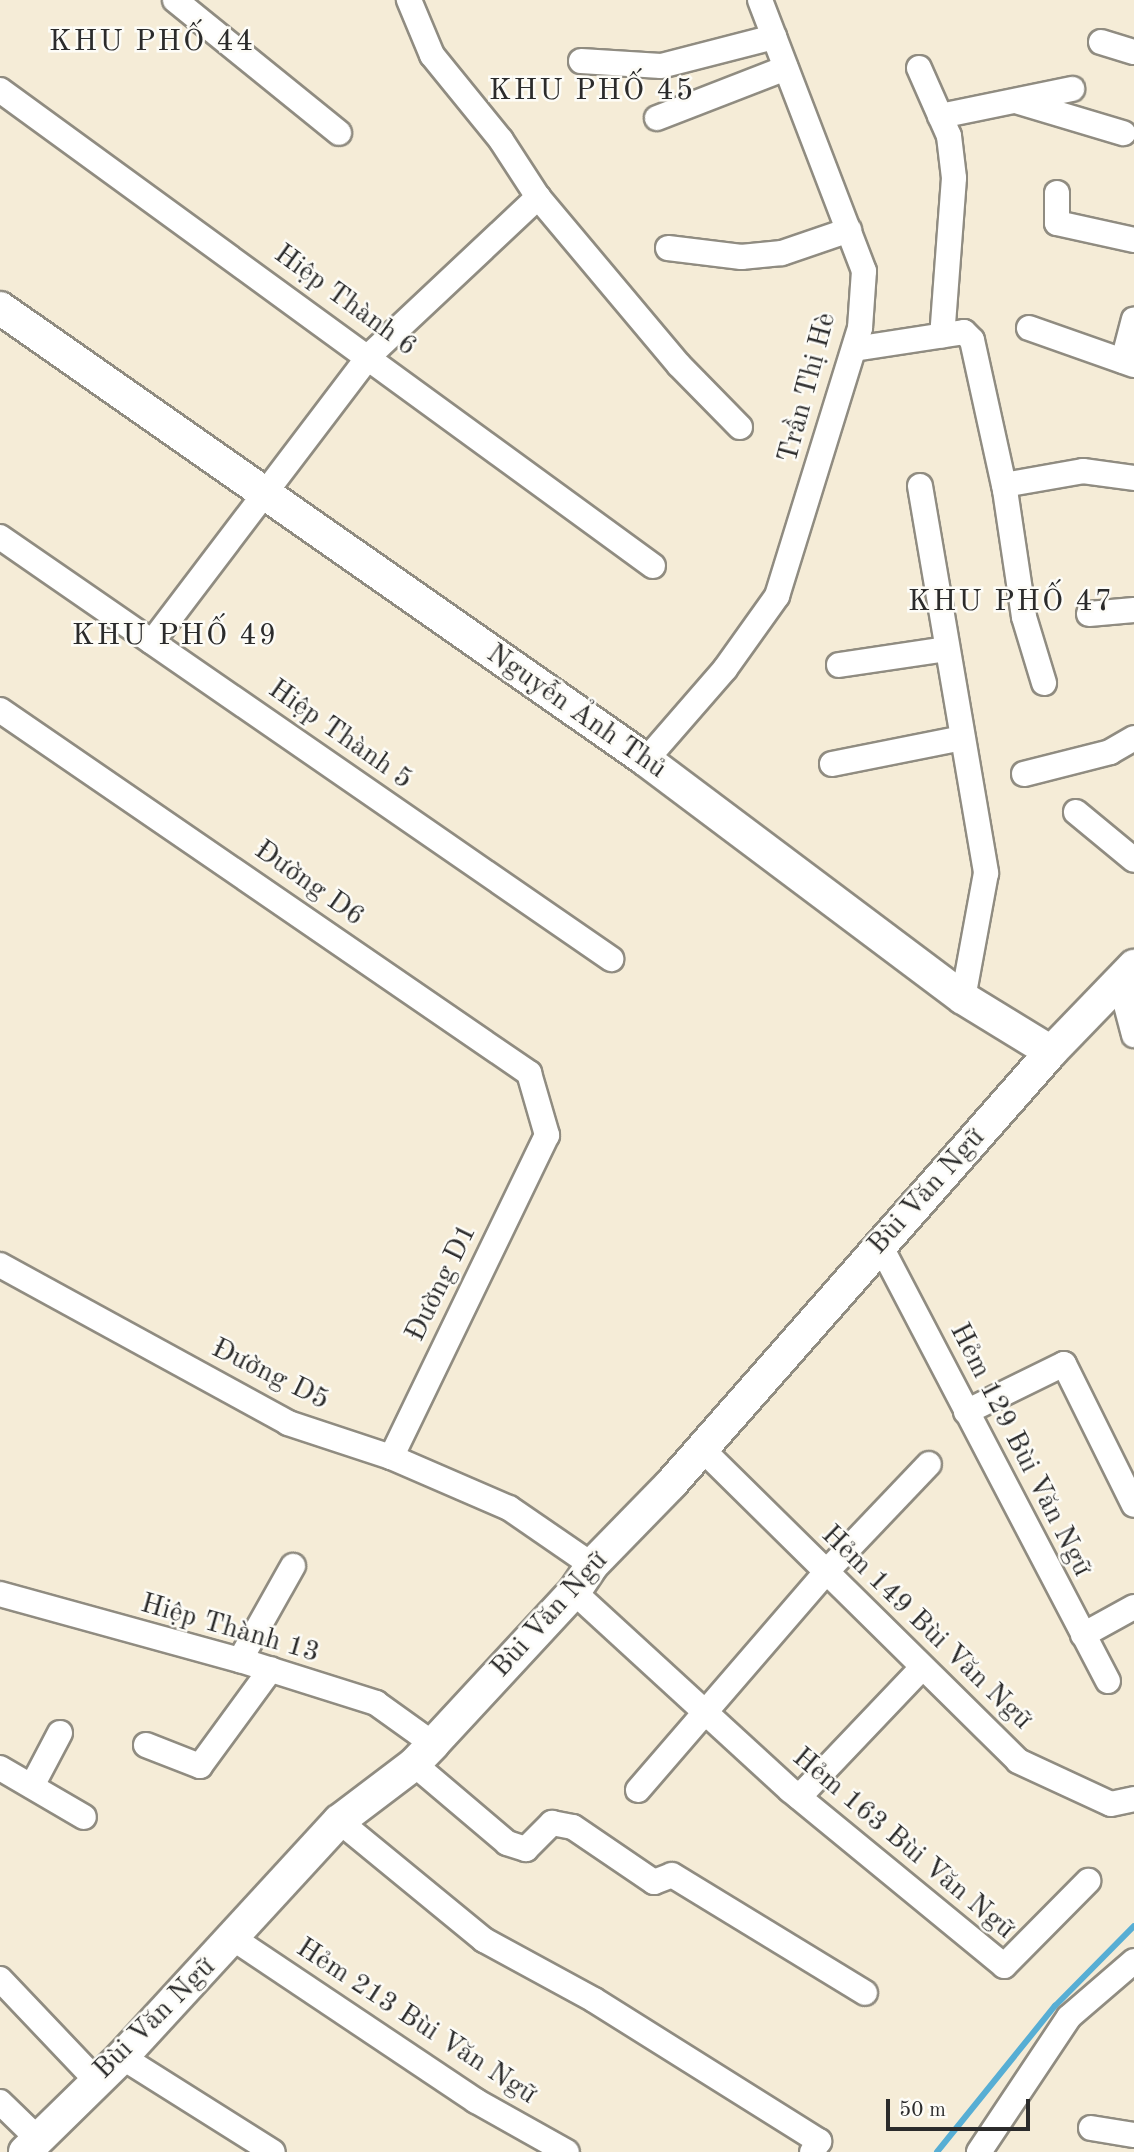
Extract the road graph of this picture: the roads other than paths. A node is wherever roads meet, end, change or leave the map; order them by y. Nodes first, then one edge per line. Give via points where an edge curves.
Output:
1 (174, 0) edge
2 (409, 0) edge
3 (760, 0) edge
4 (774, 37) junction
5 (1101, 42) dead end
6 (1134, 52) edge
7 (581, 61) dead end
8 (786, 68) junction
9 (919, 68) dead end
10 (1073, 89) dead end
11 (0, 90) edge
12 (1015, 100) junction
13 (940, 116) junction
14 (657, 118) dead end
15 (1123, 132) dead end
16 (339, 133) dead end
17 (1057, 193) dead end
18 (538, 197) junction
19 (849, 230) junction
20 (1134, 240) edge
21 (668, 248) dead end
22 (0, 308) edge
23 (1134, 319) edge
24 (1029, 328) dead end
25 (942, 336) junction
26 (854, 349) junction
27 (370, 355) junction
28 (1128, 363) edge
29 (740, 427) dead end
30 (1134, 478) edge
31 (1004, 485) junction
32 (920, 486) dead end
33 (263, 491) junction
34 (0, 537) edge
35 (653, 566) dead end
36 (1134, 610) edge
37 (1089, 614) dead end
38 (152, 642) junction
39 (946, 649) junction
40 (839, 665) dead end
41 (1044, 683) dead end
42 (0, 710) edge
43 (962, 738) junction
44 (1134, 738) edge
45 (646, 760) junction
46 (832, 764) dead end
47 (1024, 774) dead end
48 (1076, 813) dead end
49 (1134, 860) edge
50 (611, 959) dead end
51 (1127, 974) edge
52 (963, 998) junction
53 (1134, 1035) edge
54 (1051, 1052) junction
55 (547, 1135) joint
56 (880, 1245) junction
57 (0, 1265) edge
58 (967, 1412) junction
59 (702, 1449) junction
60 (391, 1457) junction
61 (929, 1464) dead end
62 (1134, 1505) edge
63 (592, 1564) junction
64 (293, 1566) dead end
65 (826, 1572) junction
66 (573, 1592) junction
67 (0, 1594) edge
68 (1134, 1607) edge
69 (1083, 1634) junction
70 (240, 1660) junction
71 (922, 1668) junction
72 (271, 1669) junction
73 (1108, 1681) dead end
74 (706, 1715) junction
75 (60, 1733) dead end
76 (146, 1745) dead end
77 (423, 1754) junction
78 (2, 1775) edge
79 (32, 1786) junction
80 (638, 1790) dead end
81 (799, 1797) junction
82 (1134, 1799) edge
83 (84, 1817) dead end
84 (339, 1821) junction
85 (1088, 1881) dead end
86 (234, 1939) junction
87 (1134, 1961) edge
88 (0, 1979) edge
89 (865, 1993) dead end
90 (122, 2057) junction
91 (95, 2079) junction
92 (0, 2102) edge
93 (1091, 2128) dead end
94 (1134, 2135) edge
95 (31, 2145) edge
96 (273, 2152) edge
97 (567, 2152) edge
98 (812, 2152) edge
99 (979, 2152) edge

1 - 16 street
2 - 18 street via 432,55 501,140
3 - 4 street, Trần Thị Hè
4 - 7 street via 661,66
4 - 8 street, Trần Thị Hè
5 - 6 street
8 - 14 street
8 - 19 street, Trần Thị Hè
9 - 13 street
10 - 12 street
11 - 27 street, Hiệp Thành 6
12 - 13 street
12 - 15 street
13 - 25 street via 949,136 954,178
17 - 20 street via 1056,223
18 - 27 street
18 - 29 street via 679,365
19 - 21 street via 782,253 741,257
19 - 26 street, Trần Thị Hè via 864,271
22 - 33 main road, Nguyễn Ảnh Thủ
23 - 28 street
24 - 28 street
25 - 26 street
25 - 31 street via 964,332 972,340
26 - 45 street, Trần Thị Hè via 777,596 725,669
27 - 33 street
27 - 35 street, Hiệp Thành 6
30 - 31 street via 1083,471
31 - 41 street via 1024,617
32 - 39 street
33 - 38 street
33 - 45 main road, Nguyễn Ảnh Thủ
34 - 38 street, Hiệp Thành 5
36 - 37 street
38 - 50 street, Hiệp Thành 5
39 - 40 street
39 - 43 street
42 - 55 street, Đường D6 via 529,1073
43 - 46 street
43 - 52 street via 986,873
44 - 47 street via 1110,752
45 - 52 main road, Nguyễn Ảnh Thủ
48 - 49 street
51 - 53 street
51 - 54 main road
52 - 54 main road, Nguyễn Ảnh Thủ
54 - 56 main road, Bùi Văn Ngữ
55 - 60 street, Đường D1
56 - 58 street, Hẻm 129 Bùi Văn Ngữ
56 - 59 main road, Bùi Văn Ngữ
57 - 60 street, Đường D5 via 288,1423
58 - 62 street via 1064,1364
58 - 69 street, Hẻm 129 Bùi Văn Ngữ
59 - 63 main road, Bùi Văn Ngữ
59 - 65 street, Hẻm 149 Bùi Văn Ngữ
60 - 63 street, Đường D5 via 509,1508
61 - 65 street
63 - 66 main road, Bùi Văn Ngữ
64 - 70 street
65 - 71 street, Hẻm 149 Bùi Văn Ngữ
65 - 74 street
66 - 74 street, Hẻm 163 Bùi Văn Ngữ
66 - 77 main road, Bùi Văn Ngữ
67 - 70 street, Hiệp Thành 13
68 - 69 street
69 - 73 street, Hẻm 129 Bùi Văn Ngữ
70 - 72 street, Hiệp Thành 13
71 - 81 street
71 - 82 street, Hẻm 149 Bùi Văn Ngữ via 1018,1761 1111,1804
72 - 76 street via 200,1766
72 - 77 street, Hiệp Thành 13 via 376,1703
74 - 80 street
74 - 81 street, Hẻm 163 Bùi Văn Ngữ
75 - 79 street
77 - 84 main road, Bùi Văn Ngữ
77 - 89 street, Hiệp Thành 13 via 508,1843 526,1849 552,1822 573,1827 654,1882 672,1875
78 - 79 street
79 - 83 street
81 - 85 street, Hẻm 163 Bùi Văn Ngữ via 1004,1966
84 - 86 main road, Bùi Văn Ngữ
84 - 98 street via 484,1940 594,2000 819,2141
86 - 90 main road, Bùi Văn Ngữ
86 - 97 street, Hẻm 213 Bùi Văn Ngữ via 476,2101
87 - 99 street via 1069,2017
88 - 91 street
90 - 91 main road, Bùi Văn Ngữ
90 - 96 street
91 - 95 main road, Bùi Văn Ngữ
92 - 95 street
93 - 94 street

